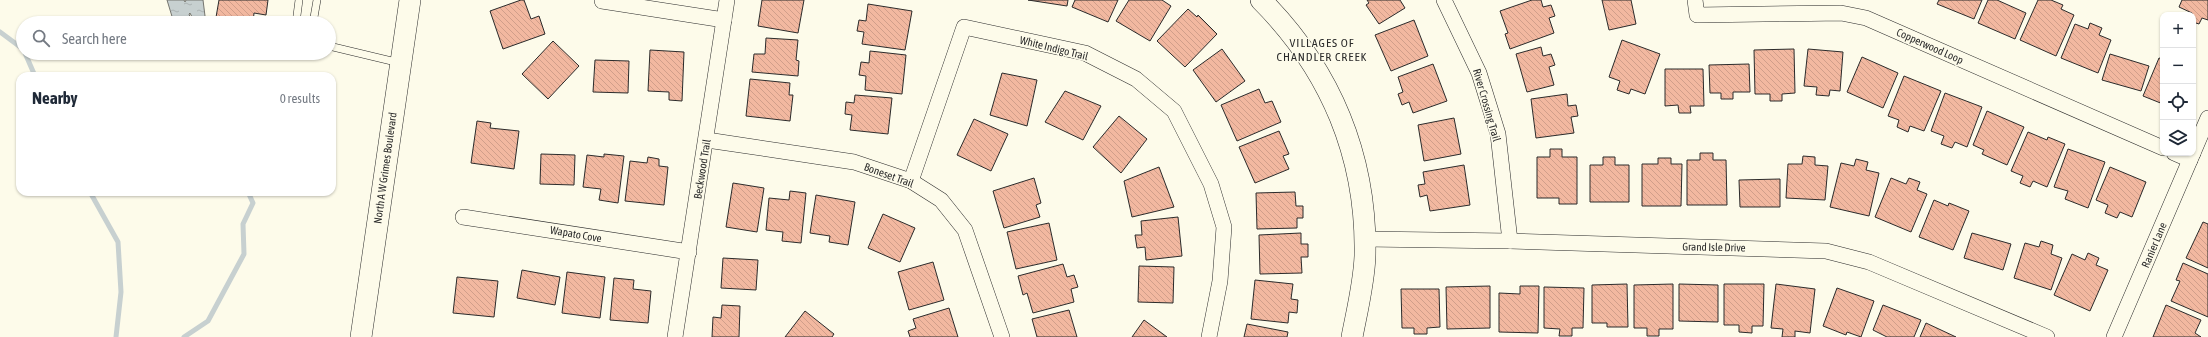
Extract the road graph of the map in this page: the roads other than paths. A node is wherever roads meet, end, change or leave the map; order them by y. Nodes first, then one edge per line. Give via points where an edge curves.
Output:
1 (299, 0) edge
2 (317, 0) edge
3 (410, 0) edge
4 (727, 0) edge
5 (1262, 0) edge
6 (1444, 0) edge
7 (1694, 0) edge
8 (602, 1) dead end
9 (297, 16) edge
10 (314, 16) edge
11 (724, 20) junction
12 (336, 48) edge
13 (400, 63) junction
14 (2208, 118) edge
15 (707, 140) junction
16 (2196, 146) edge
17 (2160, 147) edge
18 (2192, 156) edge
19 (911, 180) junction
20 (463, 217) dead end
21 (1365, 239) junction
22 (1510, 240) junction
23 (689, 252) junction
24 (361, 337) edge
25 (675, 337) edge
26 (1002, 337) edge
27 (1209, 337) edge
28 (1352, 337) edge
29 (2047, 337) edge
30 (2114, 337) edge

1 - 9 lane
2 - 10 lane
3 - 13 street, North A W Grimes Boulevard
4 - 11 street, Beckwood Trail
5 - 21 street via 1293,36 1325,83 1338,110 1347,131 1361,188
6 - 22 street, River Crossing Trail via 1479,73 1498,134
7 - 17 street, Copperwood Loop via 1697,15 1841,13 1866,18
8 - 11 street
11 - 15 street, Beckwood Trail
12 - 13 lane
13 - 24 street, North A W Grimes Boulevard
14 - 16 street, Ranier Lane
15 - 19 street, Boneset Trail via 854,162
15 - 23 street, Beckwood Trail
18 - 30 street, Ranier Lane
19 - 26 street, Boneset Trail via 941,200 965,230
19 - 27 street, White Indigo Trail via 964,27 1085,53 1136,79 1174,111 1211,184 1224,227 1220,281
20 - 23 street, Wapato Cove
21 - 22 street, Grand Isle Drive
21 - 28 street via 1362,277
22 - 29 street, Grand Isle Drive via 1826,252 1869,262
23 - 25 street, Beckwood Trail

